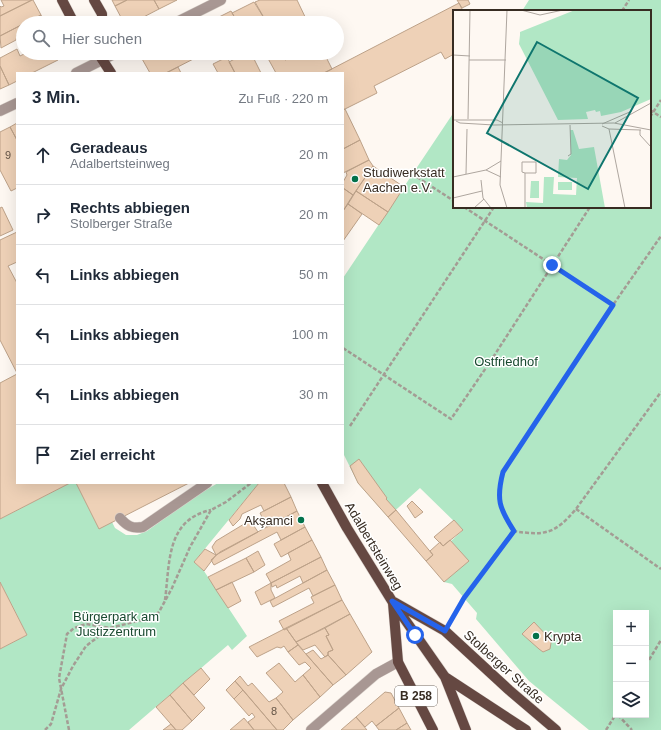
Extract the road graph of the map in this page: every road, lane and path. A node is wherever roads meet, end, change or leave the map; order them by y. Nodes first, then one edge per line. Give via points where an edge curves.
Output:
1 (62, 0) edge
2 (94, 0) edge
3 (221, 0) edge
4 (629, 0) edge
5 (623, 10) edge
6 (70, 16) edge
7 (102, 16) edge
8 (189, 16) edge
9 (95, 60) edge
10 (104, 60) edge
11 (77, 72) edge
12 (110, 72) edge
13 (661, 100) edge
14 (16, 103) edge
15 (0, 111) edge
16 (653, 112) junction
17 (651, 115) edge
18 (661, 117) edge
19 (417, 177) dead end
20 (453, 200) edge
21 (466, 208) edge
22 (493, 208) edge
23 (589, 208) edge
24 (485, 221) junction
25 (661, 236) edge
26 (552, 265) junction
27 (613, 305) junction
28 (344, 349) edge
29 (384, 375) junction
30 (661, 392) edge
31 (350, 426) dead end
32 (206, 484) edge
33 (250, 484) edge
34 (323, 484) edge
35 (576, 509) junction
36 (211, 510) junction
37 (120, 518) dead end
38 (514, 531) junction
39 (661, 569) edge
40 (392, 601) junction
41 (165, 602) junction
42 (110, 628) junction
43 (445, 631) junction
44 (661, 640) edge
45 (649, 660) edge
46 (398, 662) junction
47 (445, 677) junction
48 (61, 689) junction
49 (614, 718) edge
50 (621, 718) edge
51 (45, 730) edge
52 (69, 730) edge
53 (311, 730) edge
54 (433, 730) edge
55 (466, 730) edge
56 (526, 730) edge
57 (556, 730) edge
58 (606, 730) edge
59 (632, 730) edge

1 - 6 main road
2 - 7 main road
3 - 8 street
4 - 5 path
9 - 11 street
10 - 12 main road
13 - 16 path
14 - 15 street
16 - 17 path
16 - 18 path
19 - 20 path
21 - 24 path
22 - 24 path
23 - 26 path
24 - 26 path
24 - 29 path
25 - 27 path
26 - 27 path
26 - 29 path via 451,419
27 - 38 path via 503,472 499,499 502,513
28 - 29 path
29 - 31 path
30 - 35 path
32 - 37 street via 143,528 126,526
33 - 36 path
34 - 40 main road, Adalbertsteinweg
35 - 38 path via 563,524 553,530 529,533
35 - 39 path
36 - 41 path via 190,547
36 - 41 path via 197,513 183,524 172,546
38 - 43 path via 464,598
40 - 43 main road, Stolberger Straße
40 - 46 main road, Adalbertsteinweg / B 258
40 - 47 main road, Adalbertsteinweg
41 - 42 path via 159,612 150,618
42 - 48 path via 86,646
42 - 48 path via 86,624 74,628 67,634 60,668
43 - 57 main road, Stolberger Straße
44 - 45 path
46 - 53 street via 376,674
46 - 54 main road, Adalbertsteinweg / B 258
47 - 55 main road, Adalbertsteinweg / B 258
47 - 56 main road
48 - 51 path via 51,724
48 - 52 path
49 - 58 path
50 - 59 path

